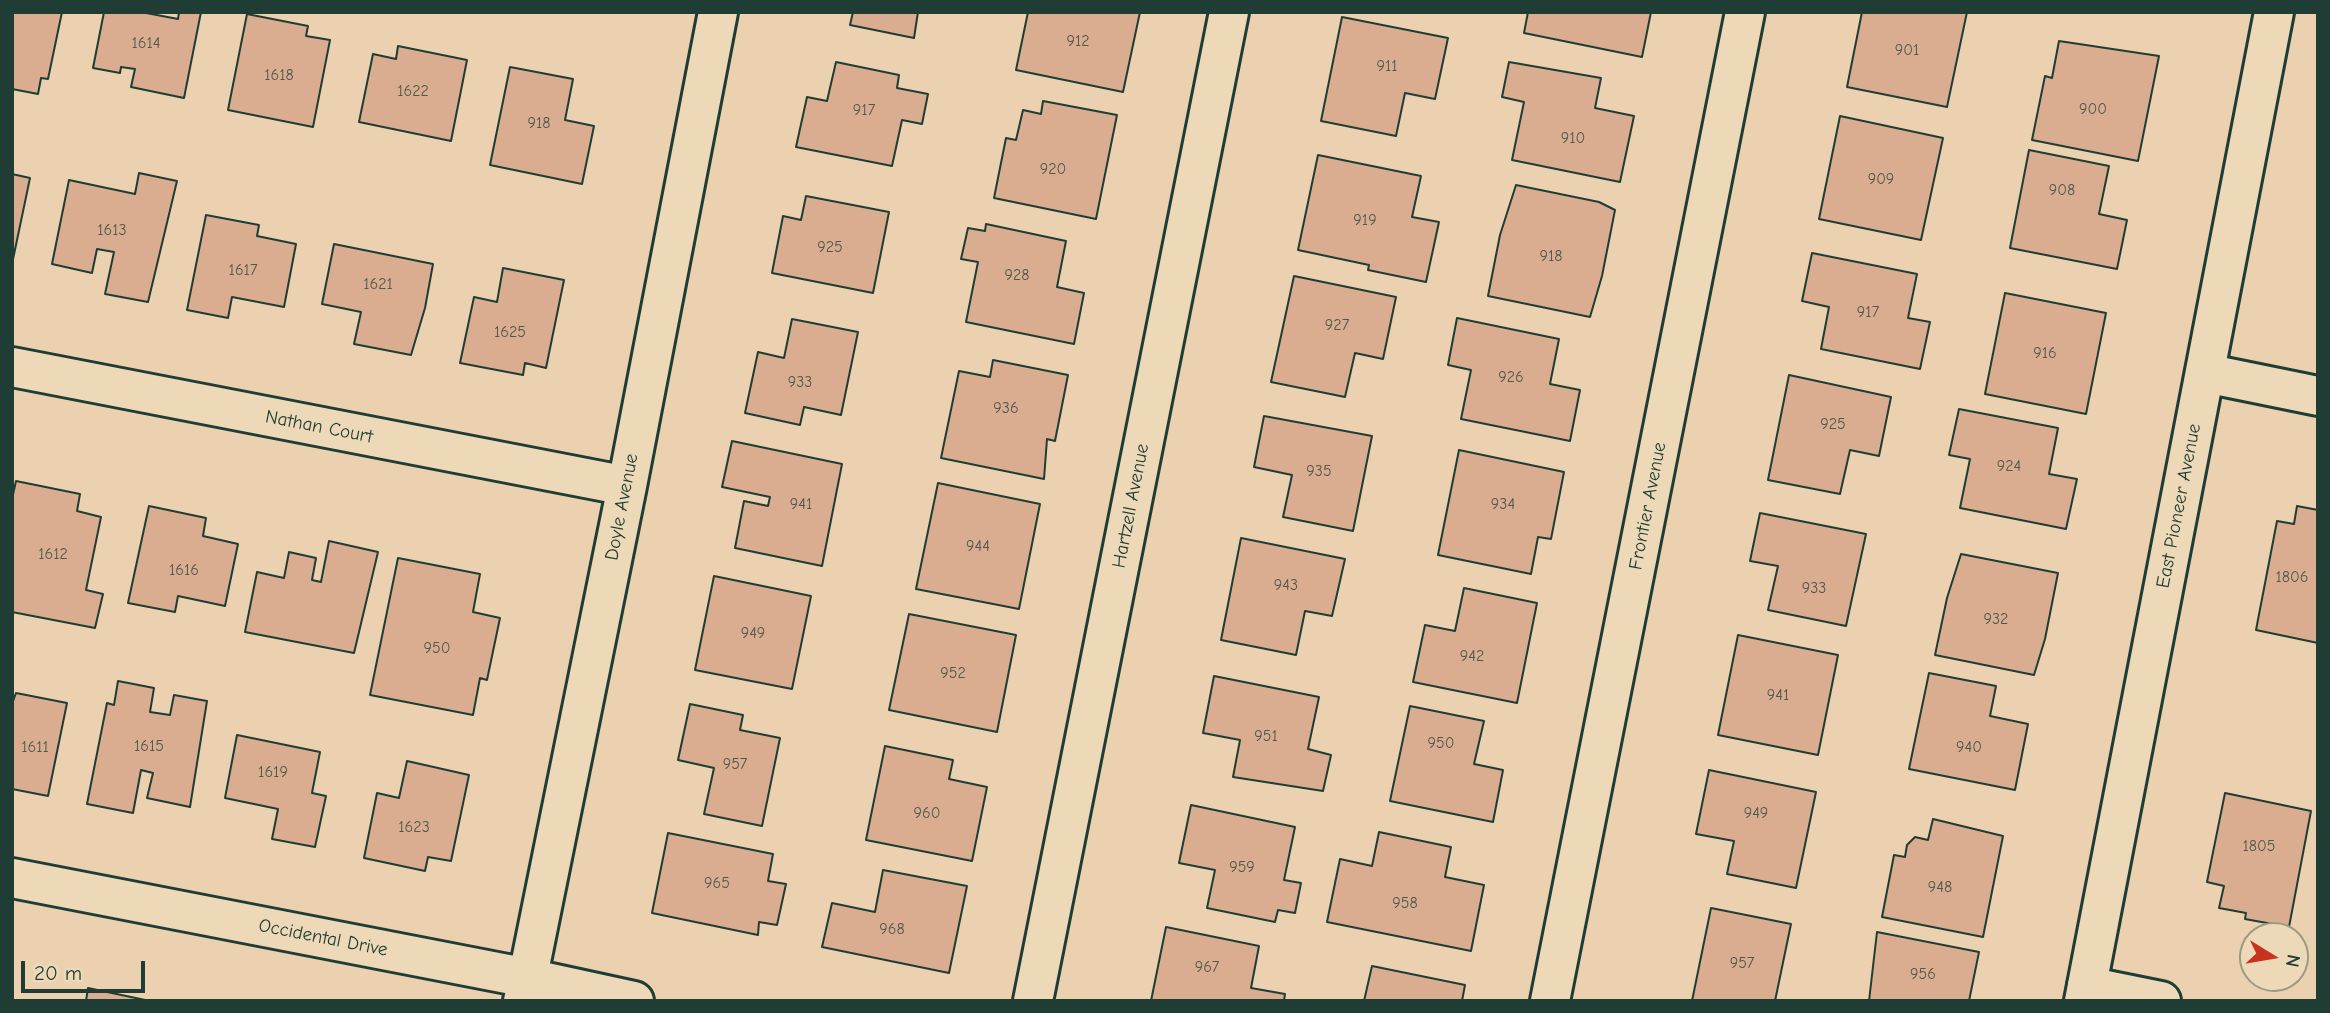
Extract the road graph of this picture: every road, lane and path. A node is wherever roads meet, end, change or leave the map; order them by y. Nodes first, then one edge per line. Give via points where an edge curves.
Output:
1 (718, 12) edge
2 (1229, 12) edge
3 (1745, 12) edge
4 (2274, 12) edge
5 (12, 368) edge
6 (2204, 373) junction
7 (2318, 396) edge
8 (627, 486) junction
9 (12, 878) edge
10 (525, 989) edge
11 (2085, 994) edge
12 (634, 1001) edge
13 (1034, 1001) edge
14 (1550, 1001) edge
15 (2161, 1001) edge

1 - 8 street, Doyle Avenue
2 - 13 street, Hartzell Avenue
3 - 14 street, Frontier Avenue
4 - 6 street, East Pioneer Avenue
5 - 8 street, Nathan Court
6 - 7 street
6 - 11 street, East Pioneer Avenue
8 - 10 street, Doyle Avenue
9 - 10 street, Occidental Drive
10 - 12 street, Occidental Drive
11 - 15 street

